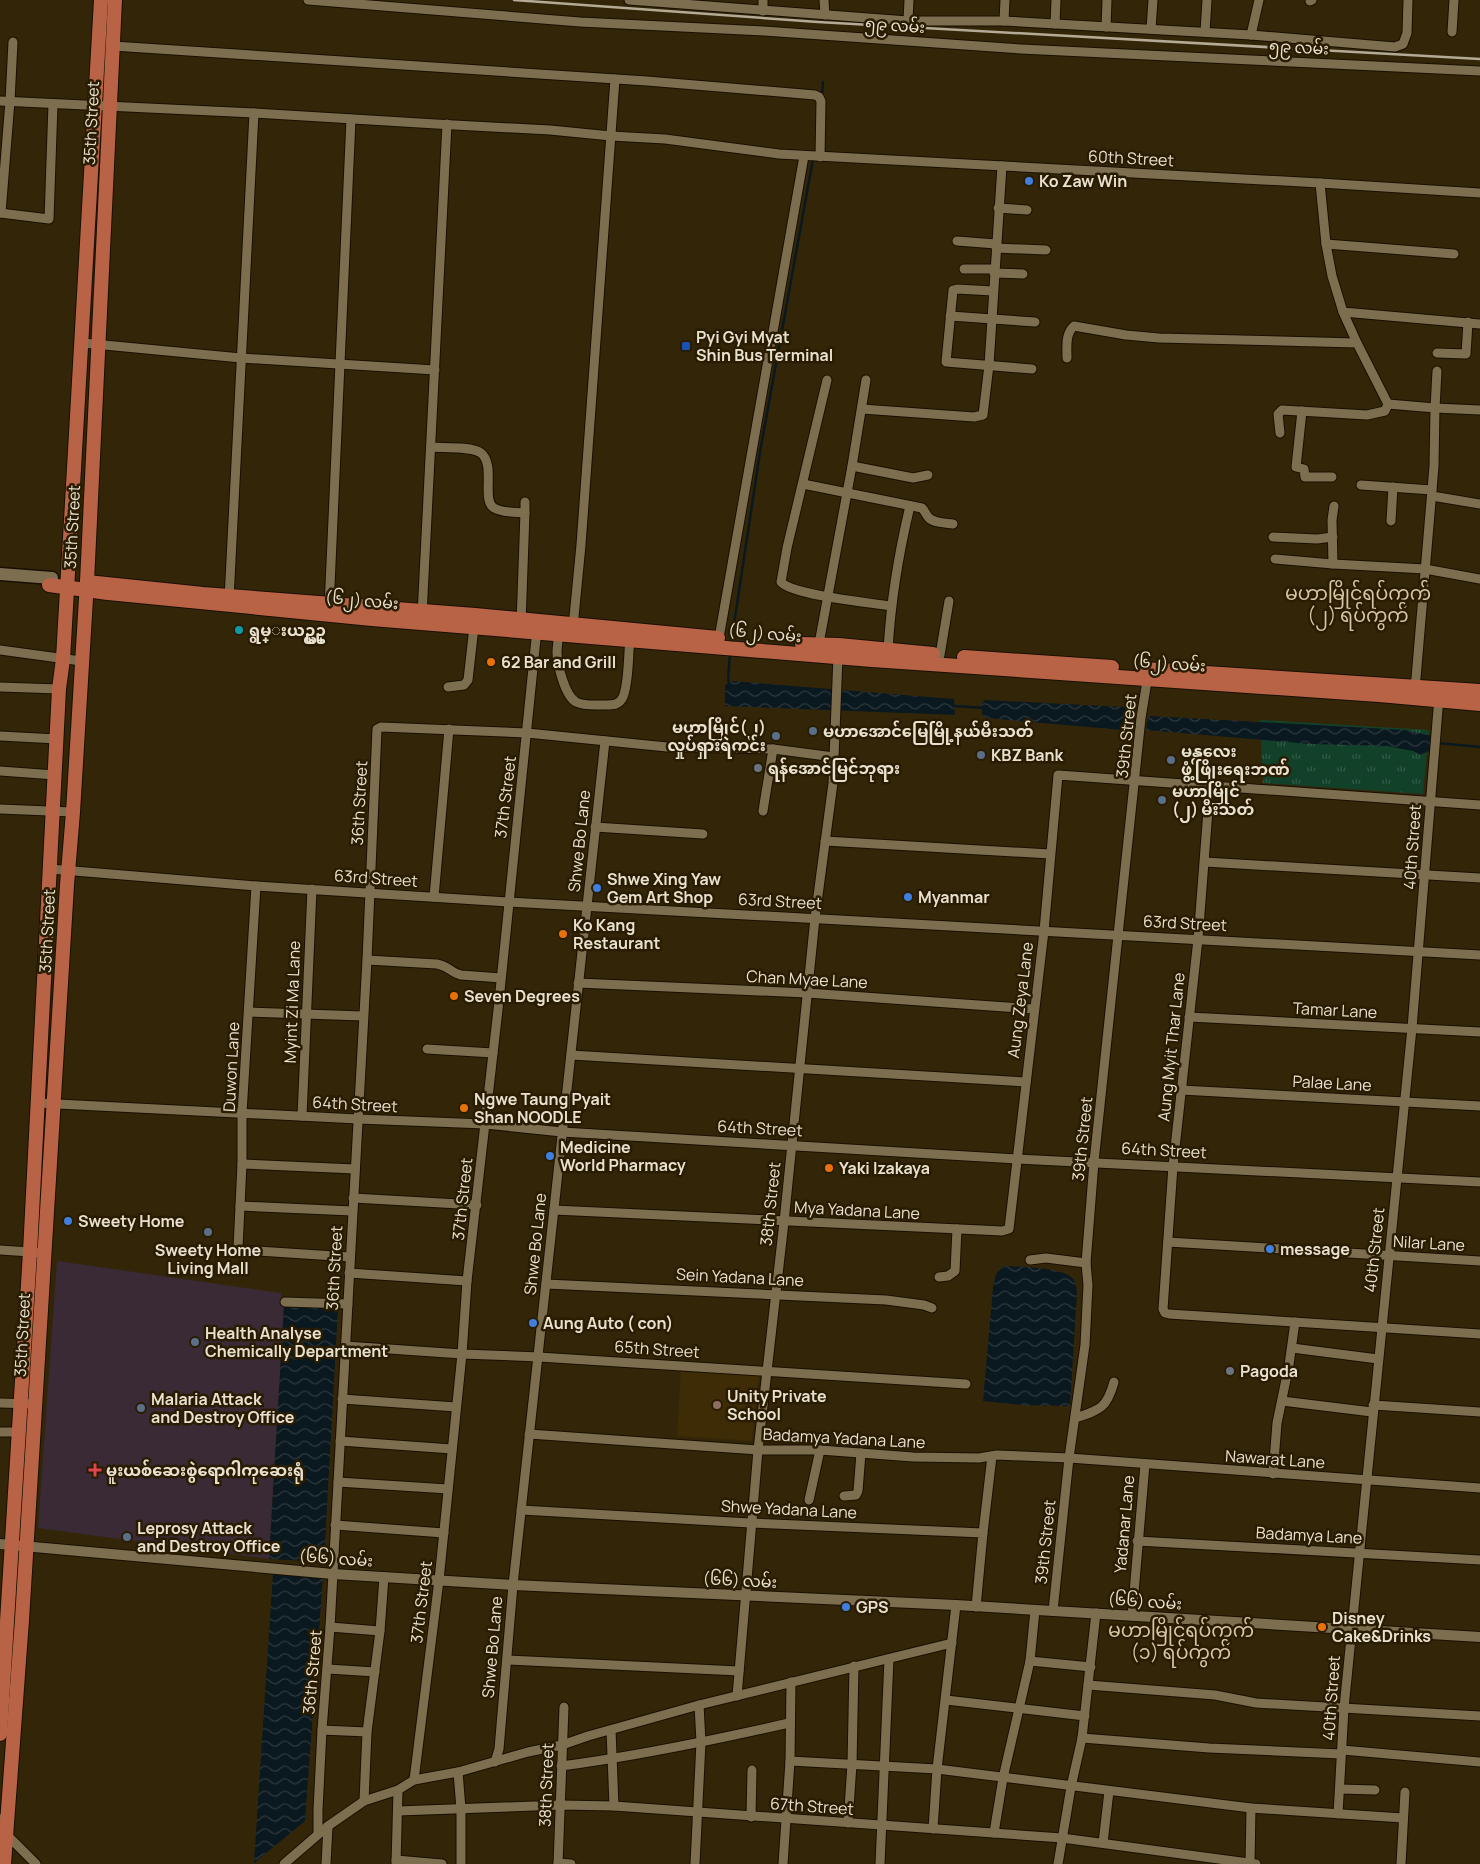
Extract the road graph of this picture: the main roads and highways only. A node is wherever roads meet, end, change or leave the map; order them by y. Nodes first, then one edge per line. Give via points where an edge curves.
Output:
1 (101, 0) edge
2 (115, 0) edge
3 (103, 105) junction
4 (0, 574) edge
5 (50, 581) junction
6 (0, 582) edge
7 (67, 583) junction
8 (86, 586) junction
9 (421, 617) junction
10 (521, 626) junction
11 (566, 629) junction
12 (728, 642) junction
13 (818, 650) junction
14 (1148, 674) junction
15 (1480, 691) edge
16 (1439, 694) junction
17 (1480, 704) edge
18 (6, 1544) edge
19 (3, 1684) junction
20 (18, 1685) junction
21 (0, 1734) edge
22 (4, 1864) edge

1 - 3 main road, 35th Street
2 - 3 main road, 35th Street
3 - 7 main road, 35th Street
3 - 8 main road, 35th Street via 98,345
4 - 5 main road
5 - 6 main road
5 - 7 main road, (၆၂) လမ်း
7 - 8 main road, (၆၂) လမ်း
7 - 18 main road, 35th Street via 21,1404
8 - 9 main road, (၆၂) လမ်း
8 - 20 main road, 35th Street
9 - 10 main road, (၆၂) လမ်း
9 - 10 main road, (၆၂) လမ်း via 474,627
10 - 11 main road, (၆၂) လမ်း
11 - 12 main road, (၆၂) လမ်း
11 - 12 main road, (၆၂) လမ်း via 630,639
12 - 13 main road, (၆၂) လမ်း
13 - 14 main road, (၆၂) လမ်း via 888,650
13 - 14 main road, (၆၂) လမ်း via 838,656
14 - 16 main road, (၆၂) လမ်း
15 - 16 main road, (၆၂) လမ်း
16 - 17 main road, (၆၂) လမ်း
18 - 19 main road, 35th Street
19 - 20 main road
19 - 21 main road, 35th Street
20 - 22 main road, 35th Street

